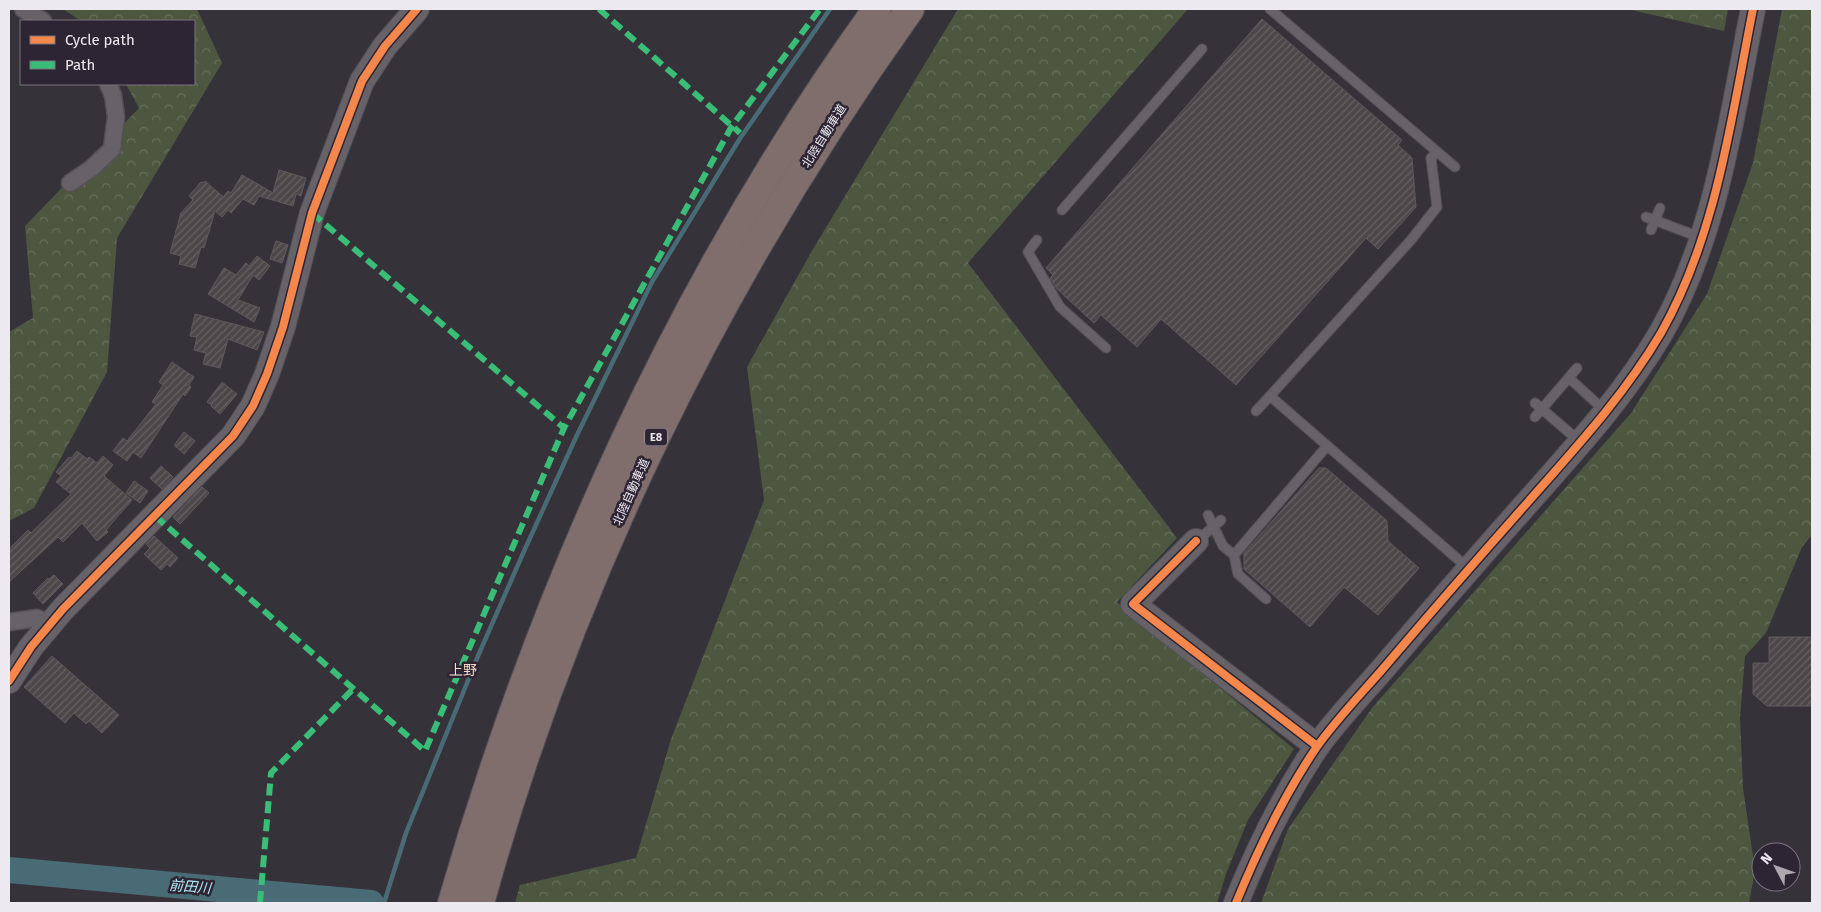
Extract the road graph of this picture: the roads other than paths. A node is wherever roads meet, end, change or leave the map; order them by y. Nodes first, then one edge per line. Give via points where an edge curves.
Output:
1 (23, 9) edge
2 (417, 9) edge
3 (877, 9) edge
4 (910, 9) edge
5 (1270, 9) edge
6 (1754, 9) edge
7 (41, 20) edge
8 (1202, 49) dead end
9 (108, 85) edge
10 (1437, 152) junction
11 (1455, 167) dead end
12 (70, 183) dead end
13 (1660, 208) dead end
14 (1062, 210) dead end
15 (1646, 217) dead end
16 (1655, 220) junction
17 (1652, 230) dead end
18 (1702, 238) junction
19 (1037, 240) dead end
20 (1106, 348) dead end
21 (1577, 368) dead end
22 (1569, 378) junction
23 (1270, 396) junction
24 (1538, 406) junction
25 (1256, 411) dead end
26 (1606, 412) junction
27 (1535, 417) dead end
28 (1581, 443) junction
29 (1327, 446) junction
30 (1208, 515) dead end
31 (1218, 523) junction
32 (1196, 541) joint
33 (1234, 554) junction
34 (1468, 568) junction
35 (1266, 599) dead end
36 (9, 622) edge
37 (50, 624) junction
38 (9, 681) edge
39 (1317, 746) junction
40 (495, 762) junction
41 (447, 903) edge
42 (452, 903) edge
43 (480, 903) edge
44 (1236, 903) edge

1 - 7 street
2 - 37 street via 385,46 362,81 312,213 283,327 268,374 253,406 234,436
3 - 40 highway, 北陸自動車道 / E8 via 815,99 765,180 718,258 672,347 598,499
4 - 43 highway, 北陸自動車道 / E8 via 837,113 788,192 698,352 659,430 590,583 552,681 520,770
5 - 10 lane
6 - 18 street via 1724,153
8 - 14 lane
9 - 12 street via 116,117 112,150
10 - 11 lane
10 - 23 lane via 1432,158 1437,207
13 - 16 lane
15 - 16 lane
16 - 17 lane
16 - 18 lane
18 - 26 street via 1688,279 1662,331 1619,398
19 - 20 lane via 1028,252 1060,307
21 - 22 lane
22 - 24 lane
22 - 26 lane
23 - 25 lane
23 - 29 lane
24 - 27 lane
24 - 28 lane
26 - 28 street
28 - 34 street
29 - 33 lane
29 - 34 lane
30 - 31 lane
31 - 32 lane
31 - 33 lane via 1223,546
32 - 39 street via 1133,604
33 - 35 lane via 1238,574
34 - 39 street
36 - 37 street via 37,618
37 - 38 street
39 - 44 street via 1281,805
40 - 41 highway via 470,825
40 - 42 highway, 北陸自動車道 / E8

